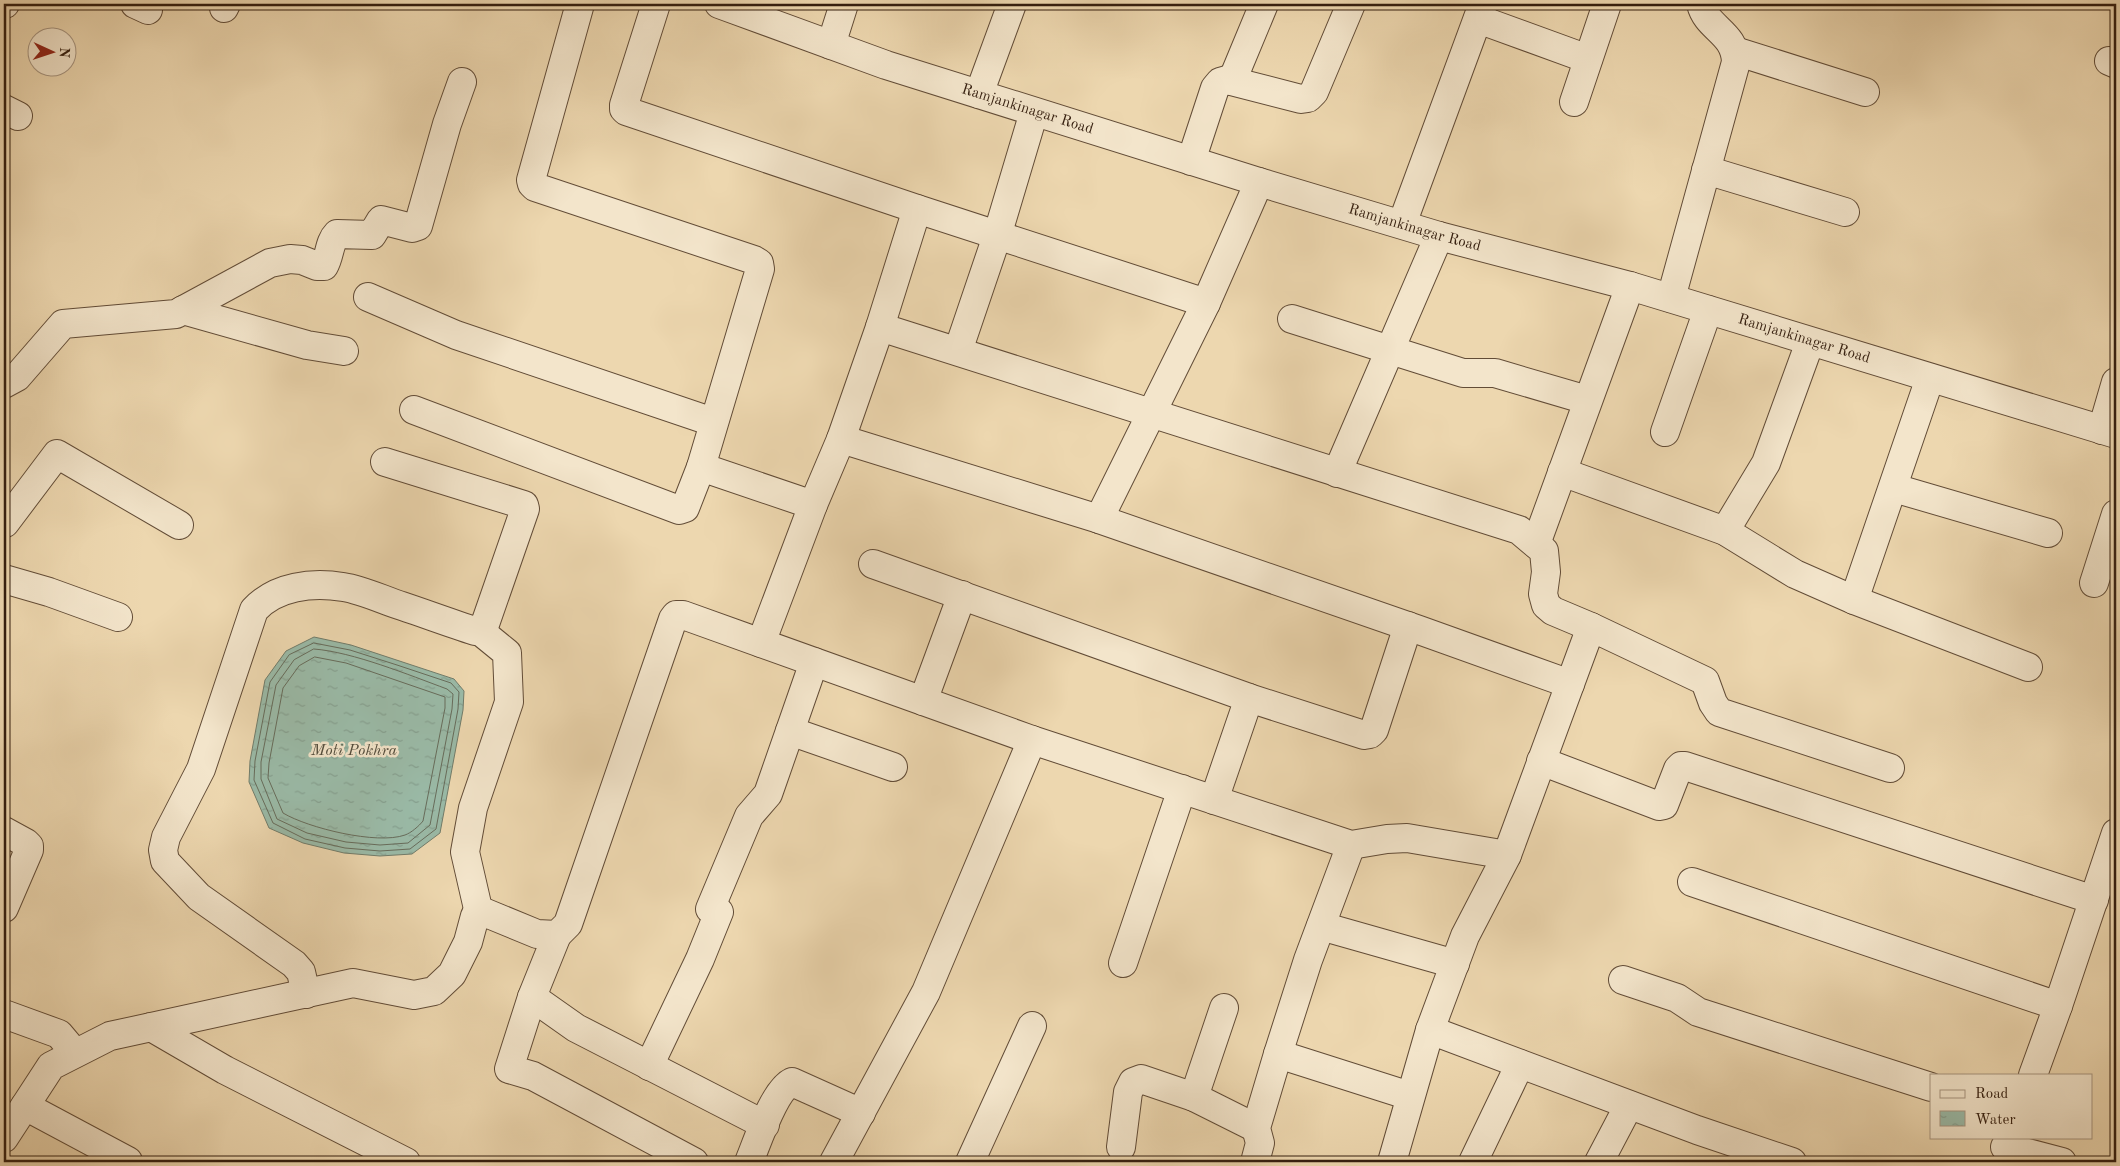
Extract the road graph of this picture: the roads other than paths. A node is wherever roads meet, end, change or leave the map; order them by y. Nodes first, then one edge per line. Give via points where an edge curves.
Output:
1 (580, 4) edge
2 (656, 4) edge
3 (719, 4) edge
4 (844, 4) edge
5 (1012, 4) edge
6 (1264, 4) edge
7 (1351, 4) edge
8 (1606, 4) edge
9 (1701, 4) edge
10 (1480, 12) edge
11 (832, 45) junction
12 (1736, 51) junction
13 (1588, 59) junction
14 (462, 82) dead end
15 (1232, 82) junction
16 (1865, 92) dead end
17 (979, 94) junction
18 (1574, 102) dead end
19 (1034, 112) junction
20 (1191, 161) junction
21 (1706, 170) junction
22 (1259, 182) junction
23 (917, 209) junction
24 (1845, 212) dead end
25 (1402, 224) junction
26 (997, 236) junction
27 (1439, 236) junction
28 (1630, 286) junction
29 (368, 297) dead end
30 (1671, 298) junction
31 (1206, 303) junction
32 (183, 310) junction
33 (1708, 310) junction
34 (1292, 319) dead end
35 (880, 327) junction
36 (1810, 342) junction
37 (958, 350) junction
38 (1390, 350) junction
39 (344, 351) dead end
40 (1930, 378) junction
41 (2116, 382) edge
42 (4, 384) edge
43 (1587, 400) junction
44 (414, 410) dead end
45 (1151, 413) junction
46 (713, 422) junction
47 (1665, 432) dead end
48 (2109, 432) edge
49 (841, 439) junction
50 (385, 462) dead end
51 (700, 466) junction
52 (1562, 472) junction
53 (1337, 473) junction
54 (1894, 488) junction
55 (813, 505) junction
56 (2116, 514) edge
57 (1100, 520) junction
58 (179, 525) dead end
59 (4, 529) edge
60 (1725, 532) junction
61 (2048, 533) dead end
62 (1536, 544) junction
63 (873, 564) dead end
64 (4, 579) edge
65 (2094, 583) dead end
66 (962, 595) junction
67 (1854, 600) junction
68 (118, 617) dead end
69 (1408, 626) junction
70 (1591, 627) junction
71 (480, 631) junction
72 (761, 643) junction
73 (814, 662) junction
74 (2028, 667) dead end
75 (1570, 684) junction
76 (1249, 698) junction
77 (923, 701) junction
78 (790, 731) junction
79 (1032, 740) junction
80 (1542, 761) junction
81 (893, 767) dead end
82 (1890, 768) dead end
83 (1182, 789) junction
84 (1214, 800) junction
85 (4, 831) edge
86 (2115, 842) edge
87 (1351, 845) junction
88 (1507, 855) junction
89 (1692, 882) dead end
90 (2102, 898) edge
91 (4, 908) edge
92 (479, 913) junction
93 (1321, 926) junction
94 (557, 935) junction
95 (1123, 963) dead end
96 (1455, 964) junction
97 (1622, 980) dead end
98 (306, 994) junction
99 (532, 997) junction
100 (2058, 1006) junction
101 (1224, 1008) dead end
102 (4, 1014) edge
103 (1032, 1026) dead end
104 (151, 1027) junction
105 (1430, 1030) junction
106 (75, 1054) junction
107 (1278, 1054) junction
108 (1520, 1064) junction
109 (649, 1066) junction
110 (2032, 1074) edge
111 (1930, 1087) edge
112 (1410, 1096) junction
113 (1194, 1098) junction
114 (1630, 1104) junction
115 (25, 1106) junction
116 (861, 1113) junction
117 (765, 1125) junction
118 (1256, 1128) junction
119 (4, 1138) edge
120 (1120, 1147) dead end
121 (2004, 1149) edge
122 (128, 1161) edge
123 (406, 1162) edge
124 (694, 1162) edge
125 (749, 1162) edge
126 (835, 1162) edge
127 (970, 1162) edge
128 (1255, 1162) edge
129 (1392, 1162) edge
130 (1473, 1162) edge
131 (1599, 1162) edge
132 (1792, 1162) edge
133 (2062, 1162) edge

1 - 46 street via 532,184 759,263 760,269
2 - 23 street via 624,105 626,111
3 - 11 street, Ramjankinagar Road
4 - 11 street
5 - 17 street
6 - 15 street
7 - 15 street via 1314,92 1308,98 1301,100
8 - 13 street
9 - 12 street via 1703,13 1727,36
10 - 13 street
10 - 25 street
11 - 17 street, Ramjankinagar Road
12 - 16 street
12 - 21 street via 1736,62
13 - 18 street
14 - 32 street via 418,226 412,228 381,220 372,235 337,234 324,266 296,260 270,263
15 - 20 street via 1220,82 1215,88
17 - 19 street, Ramjankinagar Road
19 - 20 street, Ramjankinagar Road
19 - 26 street
20 - 22 street, Ramjankinagar Road
21 - 24 street
21 - 30 street
22 - 25 street, Ramjankinagar Road
22 - 31 street
23 - 26 street
23 - 35 street
25 - 27 street, Ramjankinagar Road
26 - 31 street
26 - 37 street
27 - 28 street, Ramjankinagar Road
27 - 38 street
28 - 30 street, Ramjankinagar Road
28 - 43 street
29 - 46 street via 473,341
30 - 33 street, Ramjankinagar Road
31 - 45 street
32 - 39 street via 307,345
32 - 42 street via 176,314 63,324 17,377
33 - 36 street, Ramjankinagar Road
33 - 47 street
34 - 38 street
35 - 37 street
35 - 49 street
36 - 40 street, Ramjankinagar Road
36 - 60 street via 1766,463
37 - 45 street
38 - 43 street via 1463,373 1495,372
38 - 53 street
40 - 48 street, Ramjankinagar Road
40 - 54 street
41 - 48 street
43 - 52 street
44 - 51 street via 679,510 685,508
45 - 53 street
45 - 57 street
46 - 51 street
49 - 55 street
49 - 57 street
50 - 71 street via 524,505
51 - 55 street
52 - 60 street
52 - 62 street
53 - 62 street via 1520,530
54 - 61 street
54 - 67 street
55 - 72 street
56 - 65 street
57 - 69 street
58 - 59 street via 57,454
60 - 67 street via 1795,574
62 - 70 street via 1544,551 1543,594 1546,604 1554,611
63 - 66 street
64 - 68 street
66 - 76 street
66 - 77 street
67 - 74 street
69 - 75 street
69 - 76 street via 1370,734 1364,735
70 - 75 street
70 - 82 street via 1705,681 1719,712
71 - 92 street via 507,653 508,702 473,808 465,852
71 - 98 street via 344,587 292,588 274,594 254,610 202,769 166,837 163,850 165,861 199,897 294,964 301,972
72 - 73 street
72 - 94 street via 676,615 568,924
73 - 77 street
73 - 78 street
75 - 80 street
76 - 84 street
77 - 79 street
78 - 81 street
78 - 109 street via 768,794 749,816 714,910 700,959
79 - 83 street
79 - 116 street via 926,992
80 - 88 street
80 - 90 street via 1659,806 1664,805 1678,769 1685,766
83 - 84 street
83 - 95 street
84 - 87 street
85 - 91 street via 29,846
86 - 90 street
87 - 88 street via 1407,838
87 - 93 street
88 - 96 street via 1465,936
89 - 100 street
90 - 100 street
92 - 94 street via 537,934
92 - 98 street via 452,974 434,991 414,996 353,983
93 - 96 street
93 - 107 street
94 - 99 street
96 - 105 street
97 - 111 street via 1677,998 1698,1012
98 - 104 street
99 - 109 street via 576,1028
99 - 124 street via 509,1069 532,1076
100 - 110 street
101 - 113 street
102 - 106 street via 59,1034
103 - 127 street
104 - 106 street via 110,1036
104 - 123 street via 225,1070
105 - 108 street
105 - 112 street
106 - 115 street via 51,1066
107 - 112 street
107 - 118 street
108 - 114 street
108 - 130 street
109 - 117 street
112 - 129 street
113 - 118 street
113 - 120 street via 1141,1079 1133,1082 1128,1092
114 - 131 street
114 - 132 street
115 - 119 street
115 - 122 street
116 - 117 street via 792,1082 778,1096
116 - 126 street
117 - 125 street
118 - 128 street via 1260,1143
121 - 133 street

